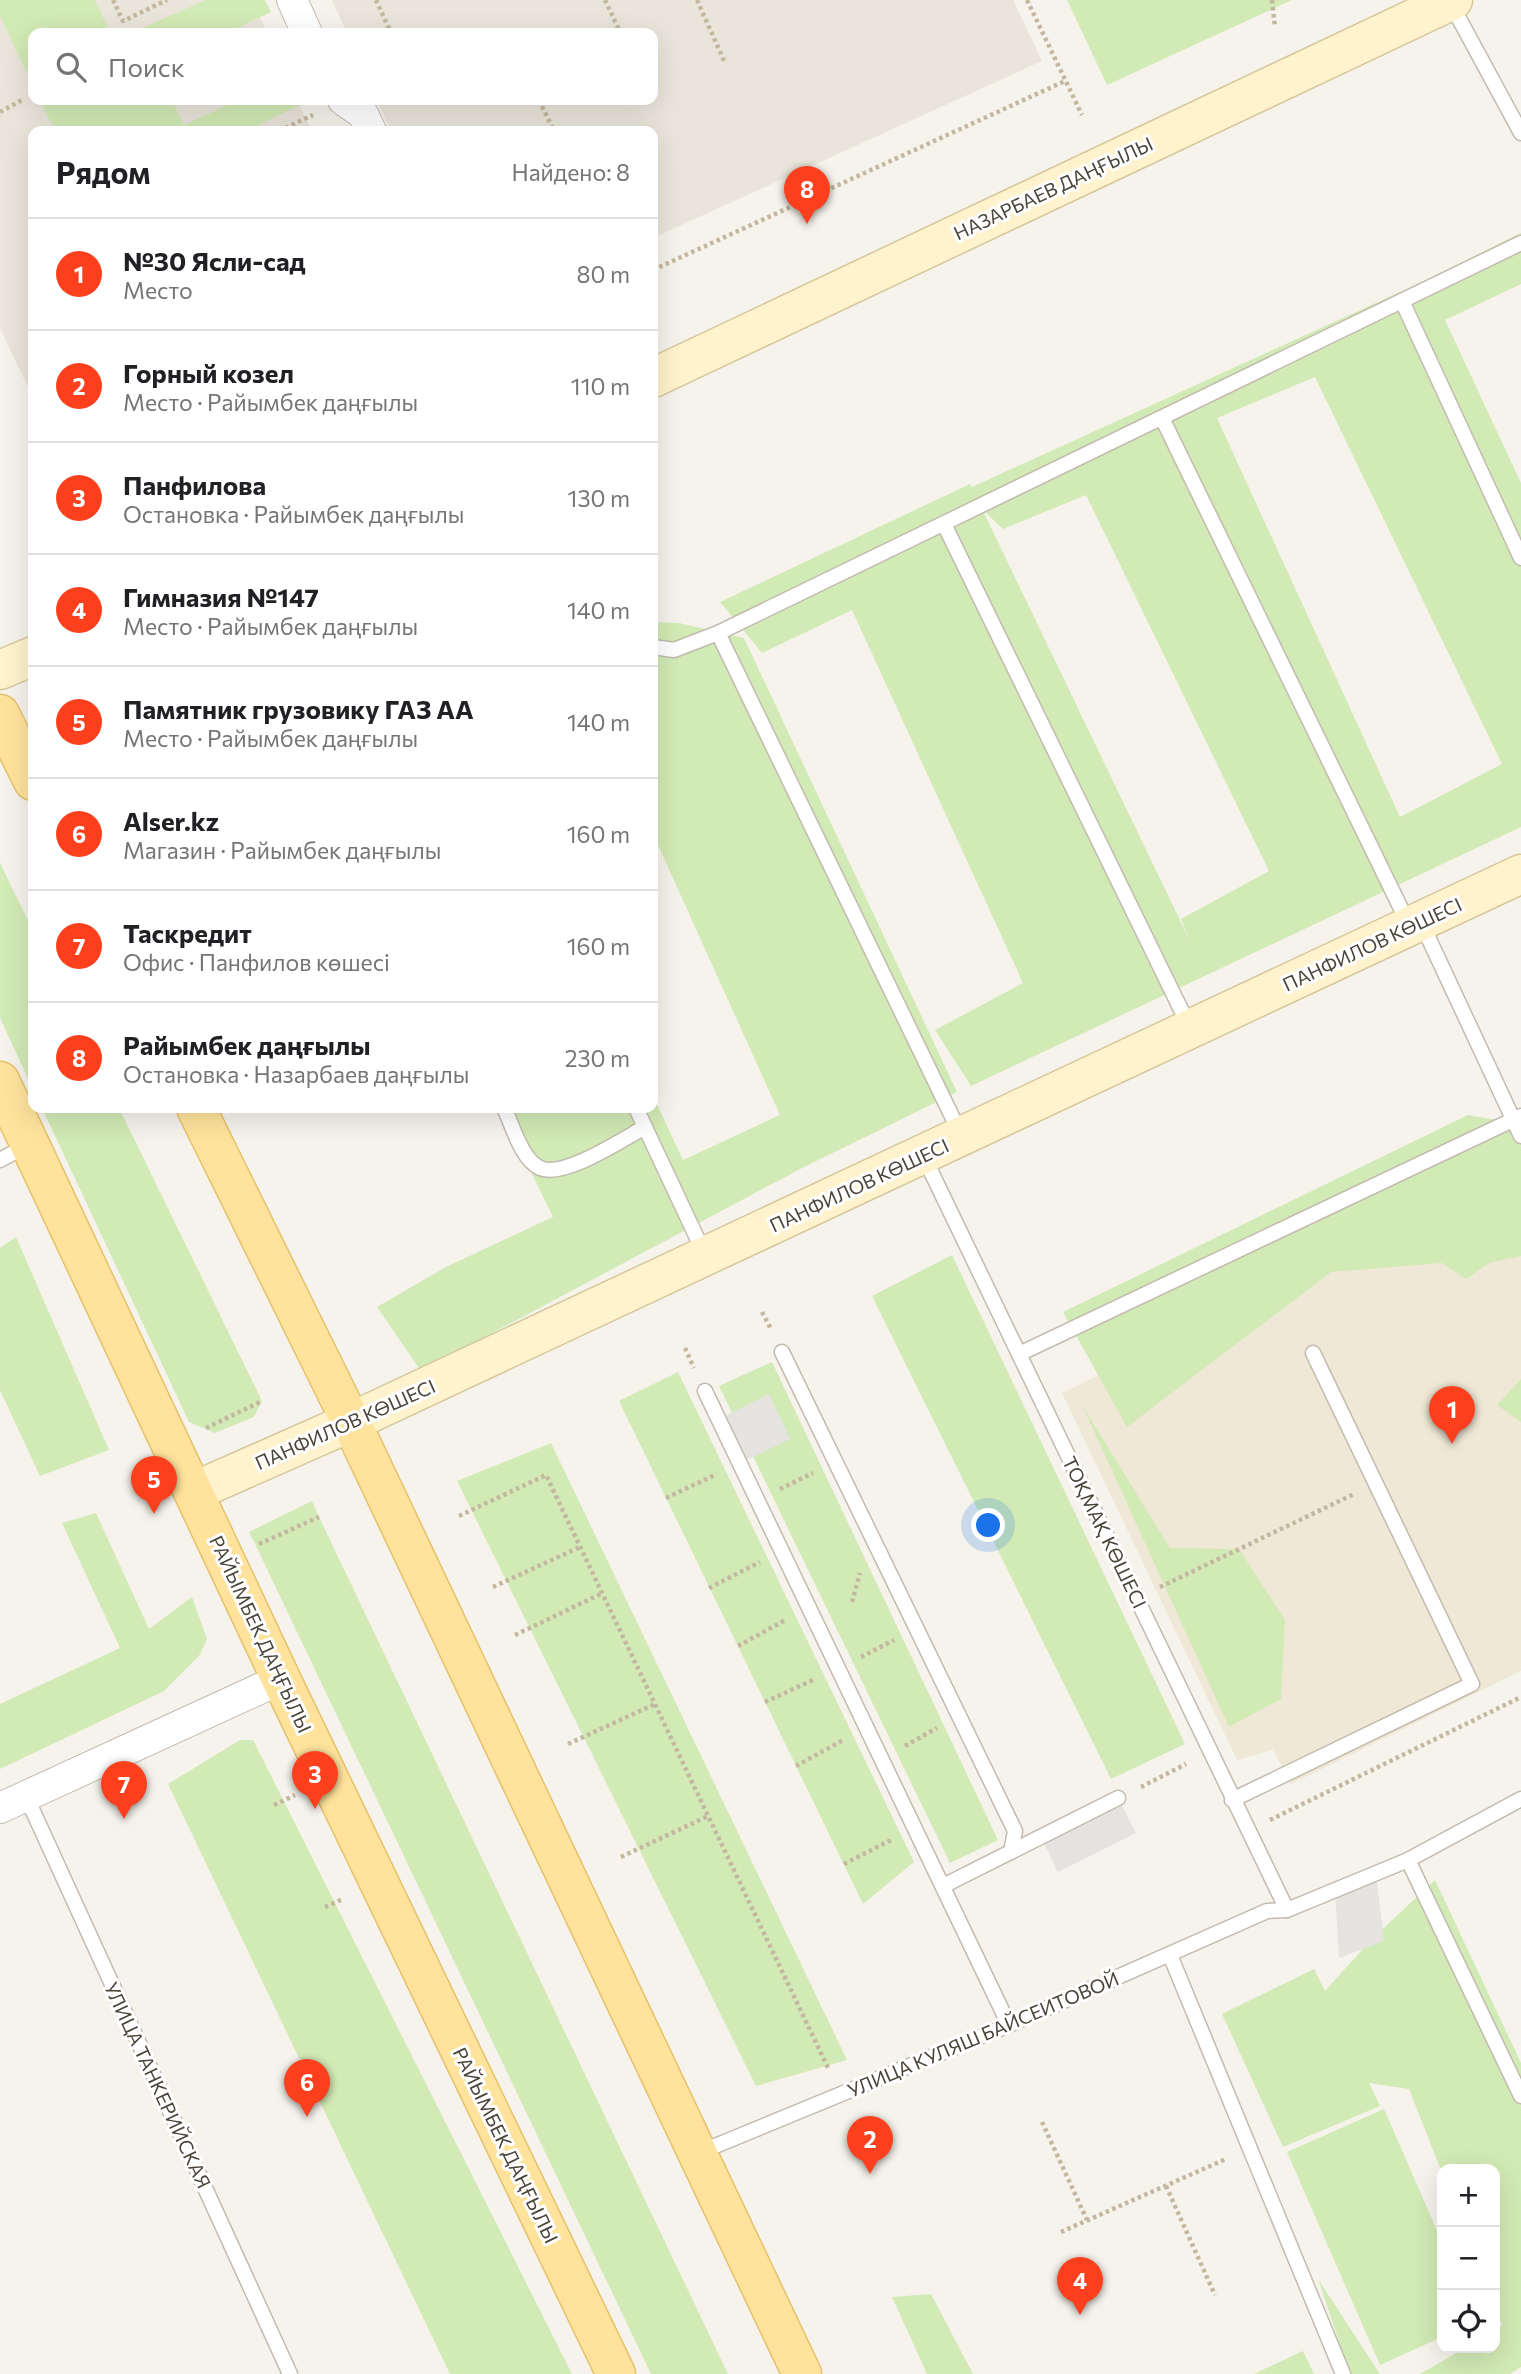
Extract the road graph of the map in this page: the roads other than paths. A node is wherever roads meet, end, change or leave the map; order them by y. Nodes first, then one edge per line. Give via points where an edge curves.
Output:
1 (292, 0) edge
2 (1451, 1) edge
3 (305, 28) edge
4 (350, 105) edge
5 (369, 126) edge
6 (1521, 133) edge
7 (1521, 243) edge
8 (1402, 301) junction
9 (658, 376) edge
10 (1162, 418) junction
11 (944, 524) junction
12 (1521, 558) edge
13 (718, 633) junction
14 (658, 648) edge
15 (28, 658) edge
16 (0, 670) edge
17 (0, 714) edge
18 (28, 771) edge
19 (1521, 874) edge
20 (1415, 924) junction
21 (1191, 1029) junction
22 (0, 1081) edge
23 (197, 1113) edge
24 (506, 1113) edge
25 (638, 1113) edge
26 (1517, 1118) edge
27 (645, 1127) junction
28 (962, 1136) junction
29 (1521, 1136) edge
30 (15, 1152) edge
31 (923, 1155) junction
32 (705, 1256) junction
33 (782, 1352) dead end
34 (1019, 1353) junction
35 (1313, 1353) dead end
36 (705, 1391) dead end
37 (351, 1423) junction
38 (195, 1491) junction
39 (281, 1679) junction
40 (1118, 1798) road end
41 (1521, 1799) edge
42 (1232, 1800) junction
43 (13, 1802) edge
44 (1011, 1852) junction
45 (1408, 1860) junction
46 (943, 1885) junction
47 (1287, 1910) junction
48 (1170, 1955) junction
49 (1009, 2025) junction
50 (1521, 2096) edge
51 (697, 2153) junction
52 (290, 2374) edge
53 (616, 2374) edge
54 (802, 2374) edge
55 (1343, 2374) edge

1 - 3 street
2 - 6 lane
2 - 9 street, НАЗАРБАЕВ ДАҢҒЫЛЫ
4 - 5 street via 363,114
7 - 8 lane
8 - 10 lane
8 - 12 lane
10 - 11 lane
10 - 20 lane
11 - 13 lane
11 - 21 lane
13 - 14 lane via 674,650
13 - 28 lane
15 - 16 street
17 - 18 main road
19 - 20 street, ПАНФИЛОВ КӨШЕСІ
20 - 21 street, ПАНФИЛОВ КӨШЕСІ
20 - 26 lane
21 - 28 street, ПАНФИЛОВ КӨШЕСІ
22 - 30 main road, РАЙЫМБЕК ДАҢҒЫЛЫ
23 - 37 main road
24 - 27 lane via 527,1155 541,1168 563,1170
25 - 27 lane
26 - 29 lane
26 - 34 lane
27 - 32 lane
28 - 31 street, ПАНФИЛОВ КӨШЕСІ
30 - 38 main road, РАЙЫМБЕК ДАҢҒЫЛЫ
31 - 32 street, ПАНФИЛОВ КӨШЕСІ
31 - 34 lane, ТОҚМАҚ КӨШЕСІ
32 - 37 street, ПАНФИЛОВ КӨШЕСІ
33 - 44 lane via 1015,1830
34 - 42 lane, ТОҚМАҚ КӨШЕСІ
35 - 42 lane via 1472,1684
36 - 46 lane
37 - 38 street, ПАНФИЛОВ КӨШЕСІ
37 - 51 main road
38 - 39 main road, РАЙЫМБЕК ДАҢҒЫЛЫ
39 - 43 street
39 - 53 main road, РАЙЫМБЕК ДАҢҒЫЛЫ
40 - 44 lane
41 - 45 lane
42 - 47 lane, ТОҚМАҚ КӨШЕСІ
43 - 52 lane, УЛИЦА ТАНКЕРИЙСКАЯ
44 - 46 lane
45 - 47 lane
45 - 50 lane
46 - 49 lane
47 - 48 lane, УЛИЦА КУЛЯШ БАЙСЕИТОВОЙ via 1267,1911
48 - 49 lane, УЛИЦА КУЛЯШ БАЙСЕИТОВОЙ
48 - 55 lane
49 - 51 lane, УЛИЦА КУЛЯШ БАЙСЕИТОВОЙ
51 - 54 main road

